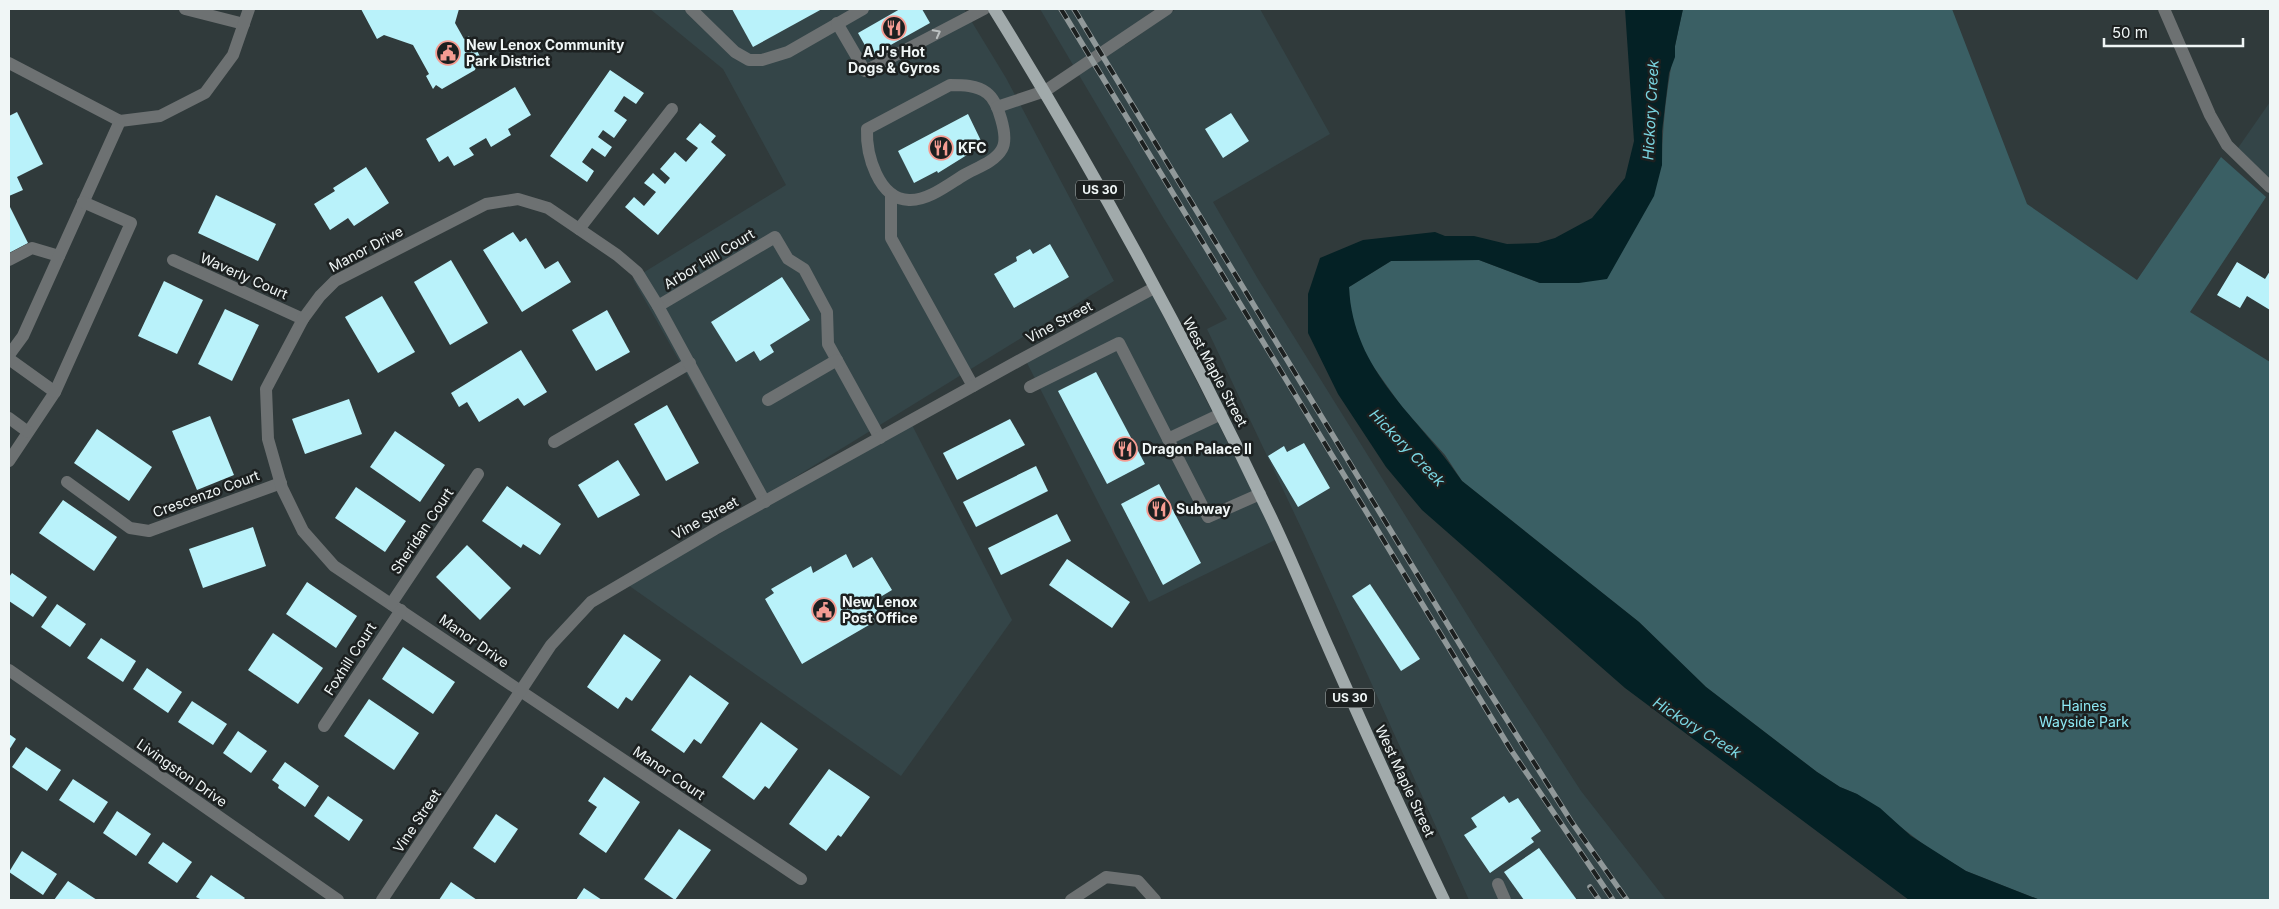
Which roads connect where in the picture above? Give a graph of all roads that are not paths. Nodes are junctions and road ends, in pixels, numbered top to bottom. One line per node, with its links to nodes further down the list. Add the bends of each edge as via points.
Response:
1 (185, 9): 10 (street)
2 (249, 9): 10 (street)
3 (691, 9): 9 (street, via 735,52 749,60 762,60 788,52)
4 (863, 9): 9 (street)
5 (984, 9): 9 (street, one-way to 5, via 865,71)
6 (994, 9): 12 (main road, West Maple Street / US 30)
7 (1167, 9): 12 (street)
8 (2164, 9): 16 (street, via 2210,115 2227,145)
9 (837, 23)
10 (244, 24): 15 (street, via 232,55 205,92 160,116)
11 (9, 64): 15 (street)
12 (1045, 91): 13 (street); 23 (main road, West Maple Street / US 30)
13 (997, 107): 17 (street, via 1004,132 1003,148 994,158 927,196 910,200); 17 (street, via 987,93 969,85 950,85 868,129 866,145 878,178)
14 (672, 109): 19 (street)
15 (120, 121): 18 (street)
16 (2270, 187)
17 (891, 194): 30 (street, via 891,238)
18 (83, 202): 20 (street); 32 (street, via 131,222)
19 (579, 229): 24 (street, Manor Drive, via 637,272); 25 (street, Manor Drive, via 548,208 518,200 486,204 335,281)
20 (59, 256): 21 (street, via 32,248); 26 (street, via 23,336)
21 (9, 260)
22 (173, 260): 25 (street, Waverly Court)
23 (1154, 288): 30 (street, Vine Street); 34 (main road, West Maple Street / US 30)
24 (658, 306): 28 (street, Arbor Hill Court, via 775,238 788,259 804,269 827,312 828,344); 29 (street, Manor Drive)
25 (303, 319): 43 (street, Manor Drive, via 266,389 268,438)
26 (9, 355)
27 (9, 359): 32 (street)
28 (837, 360): 33 (street); 37 (street)
29 (690, 363): 39 (street); 45 (street, Manor Drive)
30 (973, 386): 37 (street, Vine Street)
31 (1030, 387): 38 (street, via 1118,344)
32 (55, 392): 36 (street)
33 (768, 400)
34 (1221, 414): 38 (street); 44 (main road, West Maple Street / US 30)
35 (9, 418): 36 (street)
36 (28, 432): 40 (street)
37 (880, 438): 45 (street, Vine Street)
38 (1168, 439): 44 (street, via 1208,518)
39 (554, 442)
40 (9, 460)
41 (478, 474): 46 (street, Sheridan Court)
42 (67, 482): 43 (street, Crescenzo Court, via 130,528 149,531)
43 (281, 483): 46 (street, Manor Drive, via 303,531 334,566)
44 (1260, 494): 56 (main road, West Maple Street / US 30, via 1393,794)
45 (765, 502): 48 (street, Vine Street, via 591,602 551,645)
46 (396, 607): 48 (street, Manor Drive); 49 (street, Foxhill Court)
47 (9, 670): 52 (street, Livingston Drive)
48 (521, 692): 50 (street, Manor Court); 53 (street, Vine Street)
49 (324, 726)
50 (801, 879)
51 (1498, 884): 57 (street)
52 (338, 900)
53 (382, 900)
54 (1072, 900): 55 (street, via 1106,877 1138,881)
55 (1155, 900)
56 (1444, 900)
57 (1505, 900)

